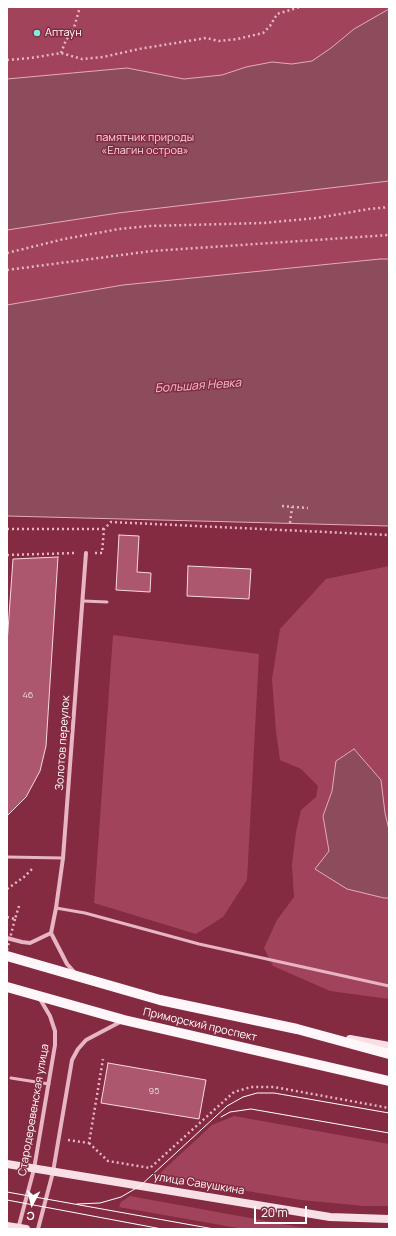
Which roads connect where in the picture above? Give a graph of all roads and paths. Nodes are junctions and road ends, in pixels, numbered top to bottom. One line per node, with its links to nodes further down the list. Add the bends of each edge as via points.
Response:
1 (80, 7): 3 (path, via 73,31)
2 (300, 7): 3 (path, via 277,14 266,31 238,39 220,41 206,38 82,59)
3 (61, 53): 4 (path)
4 (7, 60)
5 (389, 207): 7 (path, via 263,223 119,229)
6 (389, 235): 8 (path, via 152,251)
7 (7, 253)
8 (7, 270)
9 (282, 506): 10 (path)
10 (292, 507): 11 (path); 12 (path)
11 (308, 508)
12 (290, 523)
13 (7, 529): 14 (path)
14 (104, 529): 15 (path, via 111,522); 16 (path, via 102,553)
15 (389, 535)
16 (86, 553): 17 (path); 18 (street, Золотов переулок)
17 (7, 554)
18 (83, 601): 19 (lane); 22 (street, Золотов переулок)
19 (107, 602)
20 (7, 857): 21 (lane)
21 (43, 858): 22 (lane); 23 (path)
22 (62, 858): 25 (street, Золотов переулок)
23 (7, 889)
24 (19, 906): 27 (path)
25 (56, 908): 28 (street, Золотов переулок); 33 (lane, via 85,913 199,944)
26 (7, 917): 27 (path)
27 (15, 919): 30 (path, bridge)
28 (51, 933): 29 (street, via 30,943); 32 (street, via 67,964)
29 (7, 938)
30 (7, 950)
31 (7, 956): 32 (main road, Приморский проспект)
32 (79, 977): 37 (main road, Приморский проспект, via 160,1000)
33 (389, 986)
34 (7, 987): 35 (main road, Приморский проспект)
35 (39, 996): 36 (main road, Приморский проспект); 43 (street, Стародеревенская улица, via 55,1031)
36 (124, 1020): 42 (main road, Приморский проспект); 49 (street, via 86,1040 72,1060)
37 (297, 1030): 38 (main road, Приморский проспект); 39 (main road, Приморский проспект)
38 (389, 1046)
39 (389, 1054)
40 (103, 1059): 46 (path)
41 (11, 1078): 43 (lane)
42 (389, 1081)
43 (49, 1084): 48 (street, Стародеревенская улица)
44 (389, 1108): 46 (path, via 274,1087 251,1087 234,1092 150,1168 108,1161)
45 (66, 1140): 46 (path)
46 (89, 1143)
47 (7, 1164): 48 (main road, улица Савушкина)
48 (34, 1169): 49 (main road, улица Савушкина); 52 (street, Стародеревенская улица)
49 (53, 1172): 50 (main road, улица Савушкина, via 330,1217); 53 (street)
50 (389, 1219)
51 (7, 1226): 52 (main road)
52 (21, 1229)
53 (38, 1229)

